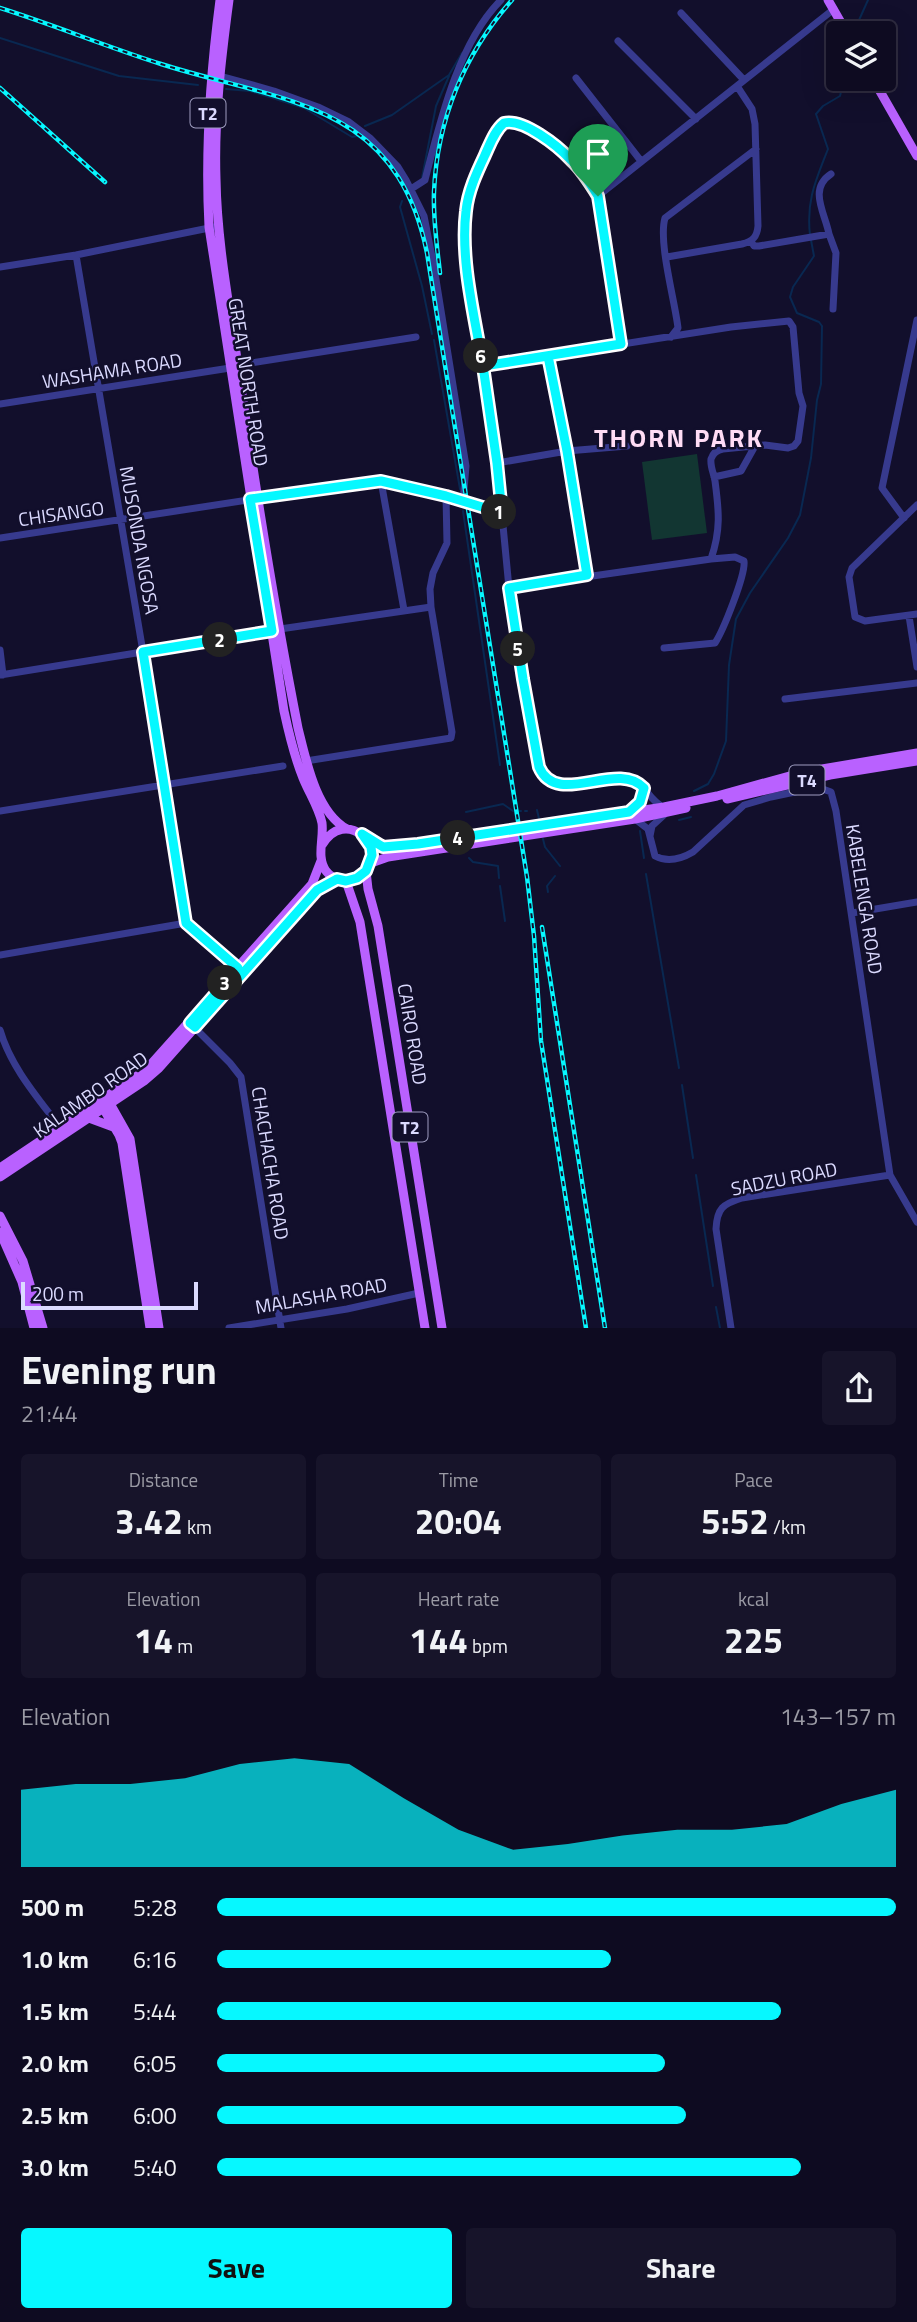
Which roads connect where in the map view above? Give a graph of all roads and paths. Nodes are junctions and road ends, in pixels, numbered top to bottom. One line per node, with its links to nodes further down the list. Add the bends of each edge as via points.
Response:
1 (220, 0): 20 (main road, GREAT NORTH ROAD / T2, via 209,90 207,157)
2 (229, 0): 8 (main road, GREAT NORTH ROAD / T2)
3 (501, 0): 18 (street, via 467,51 444,106 425,180)
4 (831, 4): 6 (main road); 10 (street)
5 (681, 13): 10 (street)
6 (840, 21)
7 (618, 41): 13 (street)
8 (220, 76): 18 (street, via 274,91 349,122 398,167); 20 (main road, GREAT NORTH ROAD / T2)
9 (576, 78): 16 (street)
10 (744, 80): 11 (street)
11 (737, 86): 13 (street); 14 (street, via 752,109)
12 (880, 91): 15 (main road)
13 (696, 119): 16 (street)
14 (757, 149): 22 (street, via 758,226); 24 (street, via 667,215 663,225)
15 (917, 156)
16 (641, 161): 19 (street)
17 (831, 174): 21 (street, via 821,184 818,196)
18 (411, 189): 44 (street, via 424,216 434,267 466,466)
19 (598, 196): 30 (street); 33 (street, via 563,152 520,123 508,121 499,127 466,210 467,258)
20 (214, 227): 23 (street); 32 (main road, GREAT NORTH ROAD / T2)
21 (829, 234): 22 (street, via 760,246); 26 (street, via 836,253)
22 (751, 241): 24 (street)
23 (76, 255): 25 (street); 34 (street, MUSONDA NGOSA)
24 (667, 257): 29 (street, via 678,328)
25 (0, 267)
26 (833, 309)
27 (917, 320): 47 (street, via 882,488)
28 (416, 337): 32 (street, WASHAMA ROAD)
29 (670, 337): 30 (street); 37 (street, via 789,321 803,406 798,441 788,448)
30 (621, 344): 31 (street)
31 (548, 356): 33 (street); 38 (street)
32 (234, 366): 34 (street, WASHAMA ROAD); 43 (main road, GREAT NORTH ROAD / T2); 43 (main road, GREAT NORTH ROAD / T2, via 235,403)
33 (483, 366): 39 (street)
34 (100, 388): 35 (street, WASHAMA ROAD); 48 (street, MUSONDA NGOSA)
35 (0, 404)
36 (627, 446): 38 (street)
37 (755, 446): 40 (street, via 741,471); 40 (street, via 716,451 711,462)
38 (567, 451): 39 (street); 51 (street)
39 (497, 463): 46 (street)
40 (714, 477): 50 (street, via 719,529)
41 (381, 481): 42 (street); 43 (street, CHISANGO); 54 (street)
42 (446, 496): 44 (street); 53 (street, via 447,543 433,573)
43 (255, 499): 48 (street, CHISANGO); 56 (main road, GREAT NORTH ROAD / T2)
44 (463, 502): 46 (street)
45 (917, 505): 47 (street)
46 (502, 513): 52 (street)
47 (904, 518): 55 (street, via 849,577 855,617 865,621)
48 (120, 520): 49 (street, CHISANGO); 59 (street, MUSONDA NGOSA)
49 (0, 538)
50 (711, 559): 51 (street); 57 (street, via 736,557 744,561 745,570 715,643)
51 (587, 575): 52 (street)
52 (509, 588): 69 (street, via 542,774 560,785 623,778)
53 (430, 607): 54 (street); 65 (street, via 451,738)
54 (404, 610): 56 (street)
55 (913, 615): 60 (street)
56 (276, 630): 59 (street); 65 (main road, GREAT NORTH ROAD / T2); 76 (main road, GREAT NORTH ROAD / T2, via 289,733 321,822)
57 (664, 648)
58 (0, 650): 61 (street)
59 (143, 652): 61 (street); 68 (street, MUSONDA NGOSA)
60 (917, 667)
61 (2, 675)
62 (917, 683): 63 (street)
63 (785, 699)
64 (917, 753): 70 (main road, T4, via 804,772)
65 (306, 761): 73 (main road, GREAT NORTH ROAD / T2, via 324,807)
66 (917, 761): 70 (main road, T4)
67 (283, 766): 68 (street)
68 (163, 785): 71 (street); 83 (street, MUSONDA NGOSA)
69 (644, 788): 70 (street); 72 (street)
70 (666, 810): 72 (main road, T4); 75 (street, via 652,826)
71 (0, 811)
72 (632, 815): 75 (street, KABELENGA ROAD); 77 (main road, T4)
73 (347, 829): 74 (main road); 76 (main road, via 332,833)
74 (362, 834): 77 (main road, T4, via 380,846); 79 (main road, via 371,847)
75 (650, 836): 82 (street, KABELENGA ROAD, via 655,856 683,858 744,805 825,789 834,798)
76 (322, 845): 78 (main road)
77 (419, 848): 79 (main road, T4, via 384,857)
78 (321, 861): 80 (main road, via 324,869); 85 (main road, KALAMBO ROAD, via 312,884)
79 (368, 867): 80 (main road, via 357,878); 86 (main road, CAIRO ROAD / T2, via 368,889)
80 (342, 880): 85 (main road, KALAMBO ROAD, via 317,890); 87 (main road, CAIRO ROAD / T2, via 360,922)
81 (917, 902): 82 (street)
82 (852, 913): 97 (street, KABELENGA ROAD)
83 (186, 923): 84 (street); 85 (street)
84 (0, 955)
85 (240, 970): 88 (main road, KALAMBO ROAD)
86 (393, 1017): 87 (main road, via 386,1023); 90 (main road, CAIRO ROAD / T2)
87 (376, 1020): 91 (main road, CAIRO ROAD / T2)
88 (193, 1025): 92 (main road, KALAMBO ROAD); 107 (street, CHACHACHA ROAD, via 241,1077)
89 (0, 1030): 95 (street, via 20,1072)
90 (395, 1033): 91 (main road, via 387,1030); 99 (main road, CAIRO ROAD / T2)
91 (378, 1036): 100 (main road, CAIRO ROAD / T2)
92 (105, 1102): 93 (main road, KALAMBO ROAD); 94 (main road); 95 (main road, KALAMBO ROAD); 111 (main road, via 130,1139)
93 (89, 1118): 94 (main road); 95 (main road, KALAMBO ROAD)
94 (116, 1128): 110 (main road)
95 (62, 1131): 96 (main road, KALAMBO ROAD); 98 (main road, KALAMBO ROAD)
96 (0, 1168)
97 (890, 1175): 104 (street, KABELENGA ROAD); 115 (street, SADZU ROAD, via 726,1203 717,1216 716,1229)
98 (0, 1177)
99 (422, 1204): 100 (main road, via 415,1210); 102 (main road, CAIRO ROAD / T2)
100 (405, 1207): 103 (main road, CAIRO ROAD / T2)
101 (0, 1216): 109 (main road, via 23,1261)
102 (425, 1219): 103 (main road, via 416,1216); 114 (main road, CAIRO ROAD / T2)
103 (408, 1222): 106 (main road, CAIRO ROAD / T2)
104 (917, 1222)
105 (0, 1232): 108 (main road, via 22,1282)
106 (419, 1293): 107 (street, MALASHA ROAD); 113 (main road, CAIRO ROAD / T2)
107 (280, 1324): 112 (street, MALASHA ROAD)
108 (34, 1328)
109 (43, 1328)
110 (150, 1328)
111 (159, 1328)
112 (229, 1328)
113 (425, 1328)
114 (442, 1328)
115 (731, 1328)

